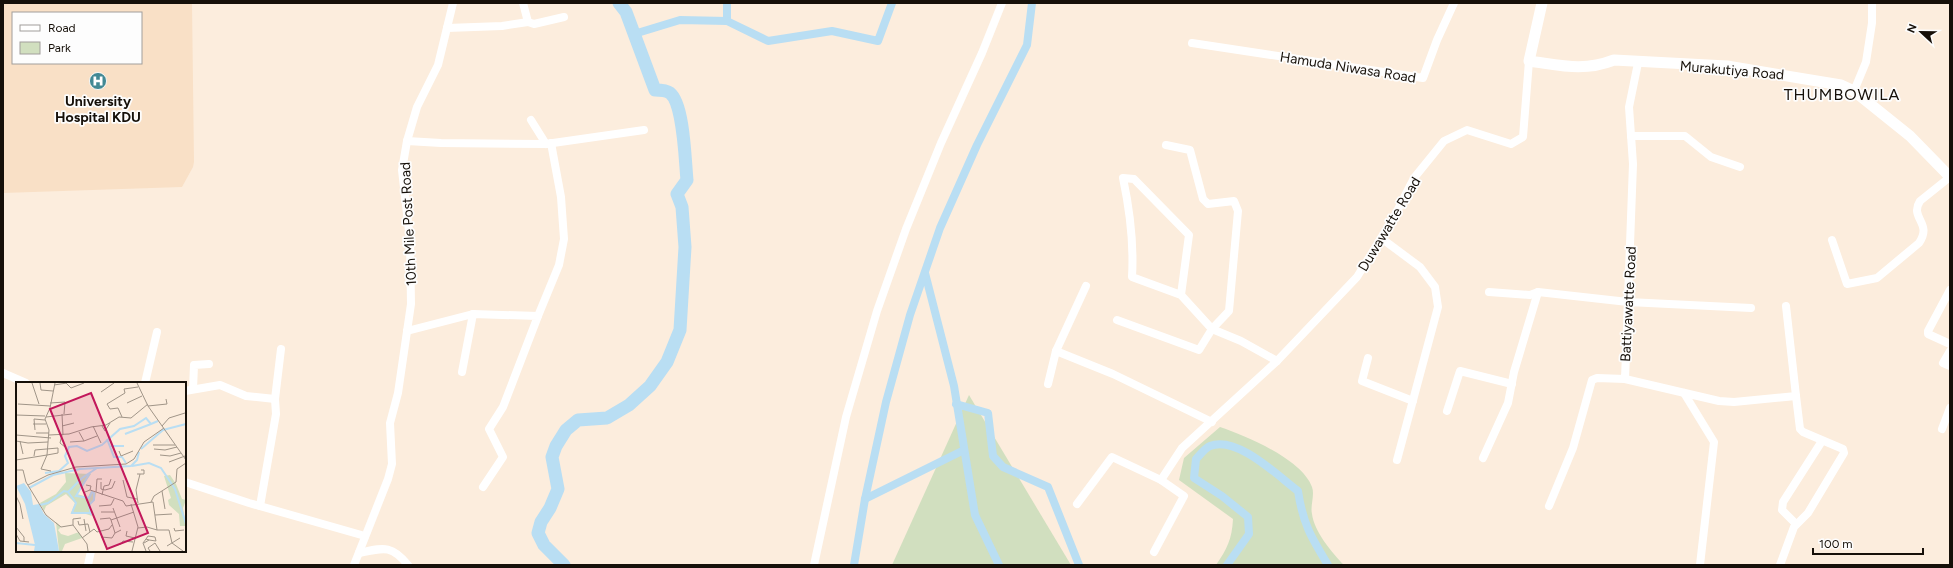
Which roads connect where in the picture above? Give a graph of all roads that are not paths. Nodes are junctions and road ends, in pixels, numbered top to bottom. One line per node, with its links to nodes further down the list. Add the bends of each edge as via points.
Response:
1 (453, 3): 9 (street, 10th Mile Post Road)
2 (523, 3): 8 (street)
3 (1002, 3): 79 (street, via 906,229 877,311 846,417)
4 (1454, 3): 10 (street, Hamuda Niwasa Road, via 1423,78)
5 (1542, 3): 11 (street, Duwawatte Road)
6 (1872, 3): 13 (street, via 1872,23 1866,62)
7 (564, 17): 8 (street, via 534,24)
8 (528, 22): 9 (street, via 502,26)
9 (447, 28): 17 (street, 10th Mile Post Road, via 438,65 417,108)
10 (1192, 43)
11 (1529, 60): 12 (street, Murakutiya Road, via 1573,67 1598,67 1614,60); 22 (street, Duwawatte Road, via 1523,137 1511,144 1467,130 1444,141 1414,178)
12 (1638, 63): 13 (street, Murakutiya Road, via 1727,66 1831,82); 16 (street, Battiyawatte Road, via 1629,107)
13 (1854, 91): 21 (street, Murakutiya Road, via 1910,136)
14 (531, 120): 18 (street)
15 (644, 130): 18 (street)
16 (1631, 136): 20 (street, via 1685,136 1711,157); 29 (street, Battiyawatte Road, via 1633,164)
17 (407, 141): 18 (street); 36 (street, 10th Mile Post Road, via 402,170 410,240 411,304)
18 (549, 144): 33 (street, via 561,197 564,239 559,265)
19 (1166, 145): 35 (street, via 1190,150 1203,200 1208,204 1234,201 1238,211 1229,311)
20 (1740, 167)
21 (1950, 177): 23 (street, via 1917,206 1917,215 1924,227 1919,243 1877,278 1847,284)
22 (1381, 238): 43 (street, Duwawatte Road, via 1357,277); 57 (street, via 1420,267 1435,287 1438,307)
23 (1832, 240)
24 (1086, 286): 40 (street)
25 (1950, 290): 38 (street, via 1928,334)
26 (1489, 292): 27 (street, via 1530,295)
27 (1538, 292): 29 (street); 52 (street)
28 (1181, 295): 28 (street, via 1189,235 1134,179 1123,178 1131,217 1132,277); 35 (street)
29 (1628, 302): 31 (street); 48 (street, Battiyawatte Road)
30 (1786, 306): 55 (street)
31 (1751, 308)
32 (473, 314): 33 (street); 36 (street); 46 (street)
33 (538, 316): 67 (street, via 503,407 489,429 503,457)
34 (1117, 320): 35 (street, via 1199,350)
35 (1212, 330): 43 (street, via 1241,341)
36 (407, 331): 72 (street, 10th Mile Post Road, via 398,393 390,422 392,464)
37 (157, 332): 50 (street)
38 (1950, 344)
39 (281, 349): 56 (street)
40 (1056, 351): 51 (street); 60 (street, via 1113,374)
41 (1950, 351): 45 (street, via 1943,363)
42 (1368, 358): 57 (street, via 1362,381)
43 (1277, 361): 60 (street, Duwawatte Road)
44 (209, 364): 53 (street, via 194,364)
45 (1950, 366)
46 (462, 372)
47 (3, 373): 49 (street)
48 (1624, 379): 54 (street); 70 (street, Battiyawatte Road, via 1592,380 1573,448)
49 (24, 382)
50 (145, 382)
51 (1048, 384)
52 (1512, 384): 59 (street, via 1460,371); 63 (street, via 1508,403)
53 (189, 390): 56 (street, via 220,385 246,396)
54 (1684, 393): 55 (street, via 1719,402); 80 (street, via 1714,442)
55 (1796, 396): 62 (street, via 1800,429)
56 (276, 399): 69 (street, via 272,447)
57 (1413, 401): 64 (street)
58 (1950, 408): 61 (street)
59 (1447, 411)
60 (1212, 422): 65 (street, Duwawatte Road, via 1182,448)
61 (1942, 429)
62 (1822, 441): 71 (street, via 1782,502 1782,510); 71 (street, via 1842,449 1844,453 1808,513)
63 (1483, 458)
64 (1397, 460)
65 (1161, 480): 68 (street, via 1112,457); 74 (street, via 1184,496)
66 (186, 482): 69 (street)
67 (483, 487)
68 (1077, 504)
69 (260, 506): 72 (street)
70 (1549, 506)
71 (1796, 524): 81 (street)
72 (365, 536): 75 (street, 10th Mile Post Road)
73 (91, 552): 76 (street)
74 (1154, 552)
75 (359, 553): 77 (street, 10th Mile Post Road); 78 (street, via 382,548 390,549 398,553)
76 (88, 565)
77 (354, 565)
78 (408, 565)
79 (814, 565)
80 (1700, 565)
81 (1780, 565)

